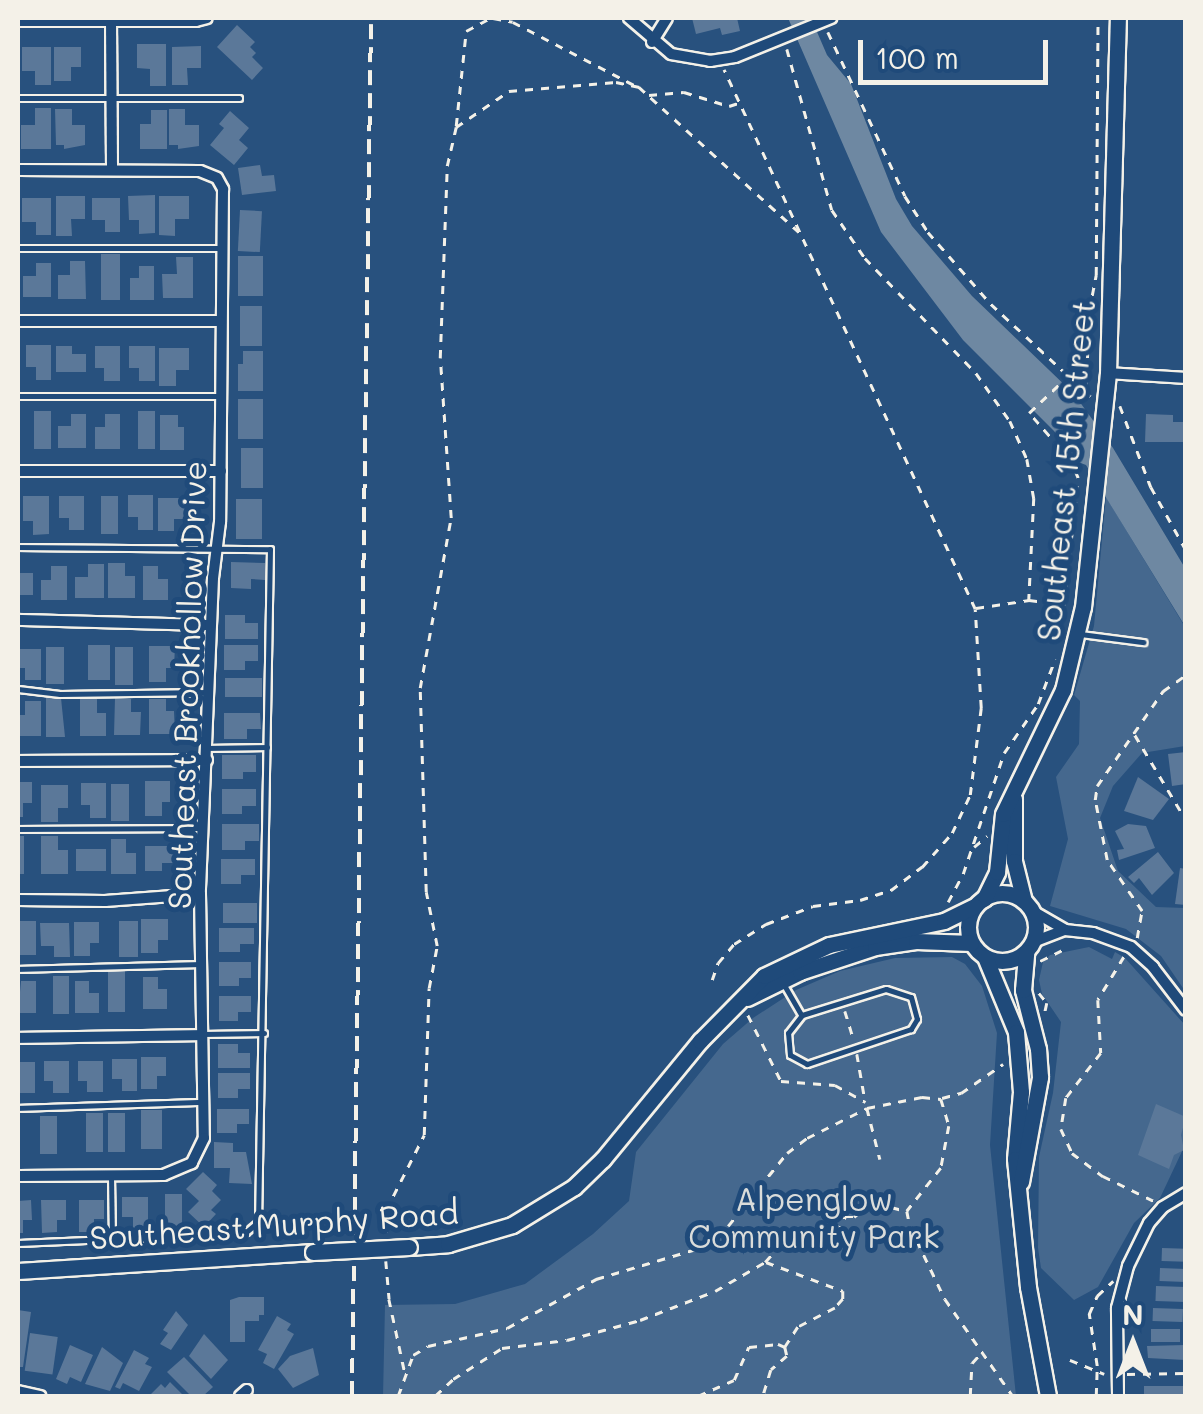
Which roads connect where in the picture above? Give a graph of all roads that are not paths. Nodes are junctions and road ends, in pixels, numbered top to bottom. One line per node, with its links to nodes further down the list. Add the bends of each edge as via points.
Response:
1 (207, 18): 7 (street)
2 (629, 18): 8 (street)
3 (667, 18): 8 (street)
4 (1118, 18): 18 (main road, Southeast 15th Street)
5 (18, 21): 7 (street)
6 (825, 21): 8 (street, via 719,60 687,59)
7 (111, 22): 10 (street)
8 (652, 42)
9 (18, 98): 10 (lane)
10 (111, 98): 11 (lane); 13 (street)
11 (239, 98)
12 (18, 170): 13 (street)
13 (112, 170): 15 (street, Southeast Brookhollow Drive, via 200,171 217,178)
14 (18, 248): 15 (lane)
15 (221, 248): 16 (street, Southeast Brookhollow Drive)
16 (220, 320): 17 (street); 21 (street, Southeast Brookhollow Drive)
17 (18, 321)
18 (1108, 374): 19 (street); 28 (main road, Southeast 15th Street)
19 (1186, 378)
20 (18, 396): 21 (lane)
21 (220, 396): 23 (street, Southeast Brookhollow Drive)
22 (18, 471): 23 (street)
23 (221, 471): 25 (street, Southeast Brookhollow Drive)
24 (18, 547): 25 (lane)
25 (217, 547): 27 (street, Southeast Brookhollow Drive); 32 (lane, via 270,549)
26 (18, 620): 27 (street)
27 (210, 625): 31 (street, Southeast Brookhollow Drive)
28 (1078, 633): 29 (lane); 35 (main road, Southeast 15th Street, via 1063,690)
29 (1144, 642)
30 (18, 690): 31 (lane)
31 (208, 692): 33 (street, Southeast Brookhollow Drive)
32 (267, 747): 33 (lane); 52 (lane)
33 (207, 754): 34 (street); 37 (street, Southeast Brookhollow Drive)
34 (18, 761)
35 (1014, 795): 40 (main road, Southeast 15th Street, via 1003,814 998,872); 41 (main road, Southeast 15th Street, via 1014,861)
36 (18, 828): 37 (lane)
37 (204, 828): 38 (street, Southeast Brookhollow Drive)
38 (200, 894): 39 (street); 46 (street, Southeast Brookhollow Drive)
39 (18, 900)
40 (979, 902): 41 (main road, via 1004,893); 43 (main road, via 968,924); 49 (main road, Southeast Murphy Road, via 944,921 829,945 764,976)
41 (1028, 905): 42 (street); 44 (main road, via 1036,920)
42 (1065, 930): 44 (street); 50 (street, via 1131,947)
43 (972, 943): 45 (main road); 48 (main road, Southeast Murphy Road, via 874,947)
44 (1030, 947): 45 (main road, via 1007,962); 59 (main road, via 1023,990 1040,1078)
45 (985, 957): 59 (main road, via 1016,1032)
46 (201, 964): 47 (lane); 53 (street, Southeast Brookhollow Drive)
47 (18, 969)
48 (783, 982): 49 (main road, Southeast Murphy Road); 51 (lane)
49 (739, 1002): 63 (main road, Southeast Murphy Road, bridge, via 574,1187 512,1225 448,1244)
50 (1186, 1010)
51 (802, 1016): 51 (lane, via 886,989 911,997 917,1008 911,1029 820,1061 798,1062 790,1055 788,1034)
52 (264, 1033): 53 (lane); 61 (lane, via 258,1222 246,1232)
53 (202, 1034): 54 (street); 55 (street, Southeast Brookhollow Drive)
54 (18, 1038)
55 (203, 1102): 56 (lane); 58 (street, Southeast Brookhollow Drive, via 204,1138 192,1163 164,1175)
56 (18, 1108)
57 (18, 1176): 58 (street)
58 (111, 1176): 61 (lane)
59 (1020, 1186): 66 (main road, via 1026,1272)
60 (1186, 1193): 67 (street, via 1150,1223 1128,1266 1116,1323)
61 (112, 1237): 62 (lane)
62 (18, 1243)
63 (18, 1271)
64 (18, 1392): 65 (street)
65 (40, 1396)
66 (1048, 1396)
67 (1118, 1396)

